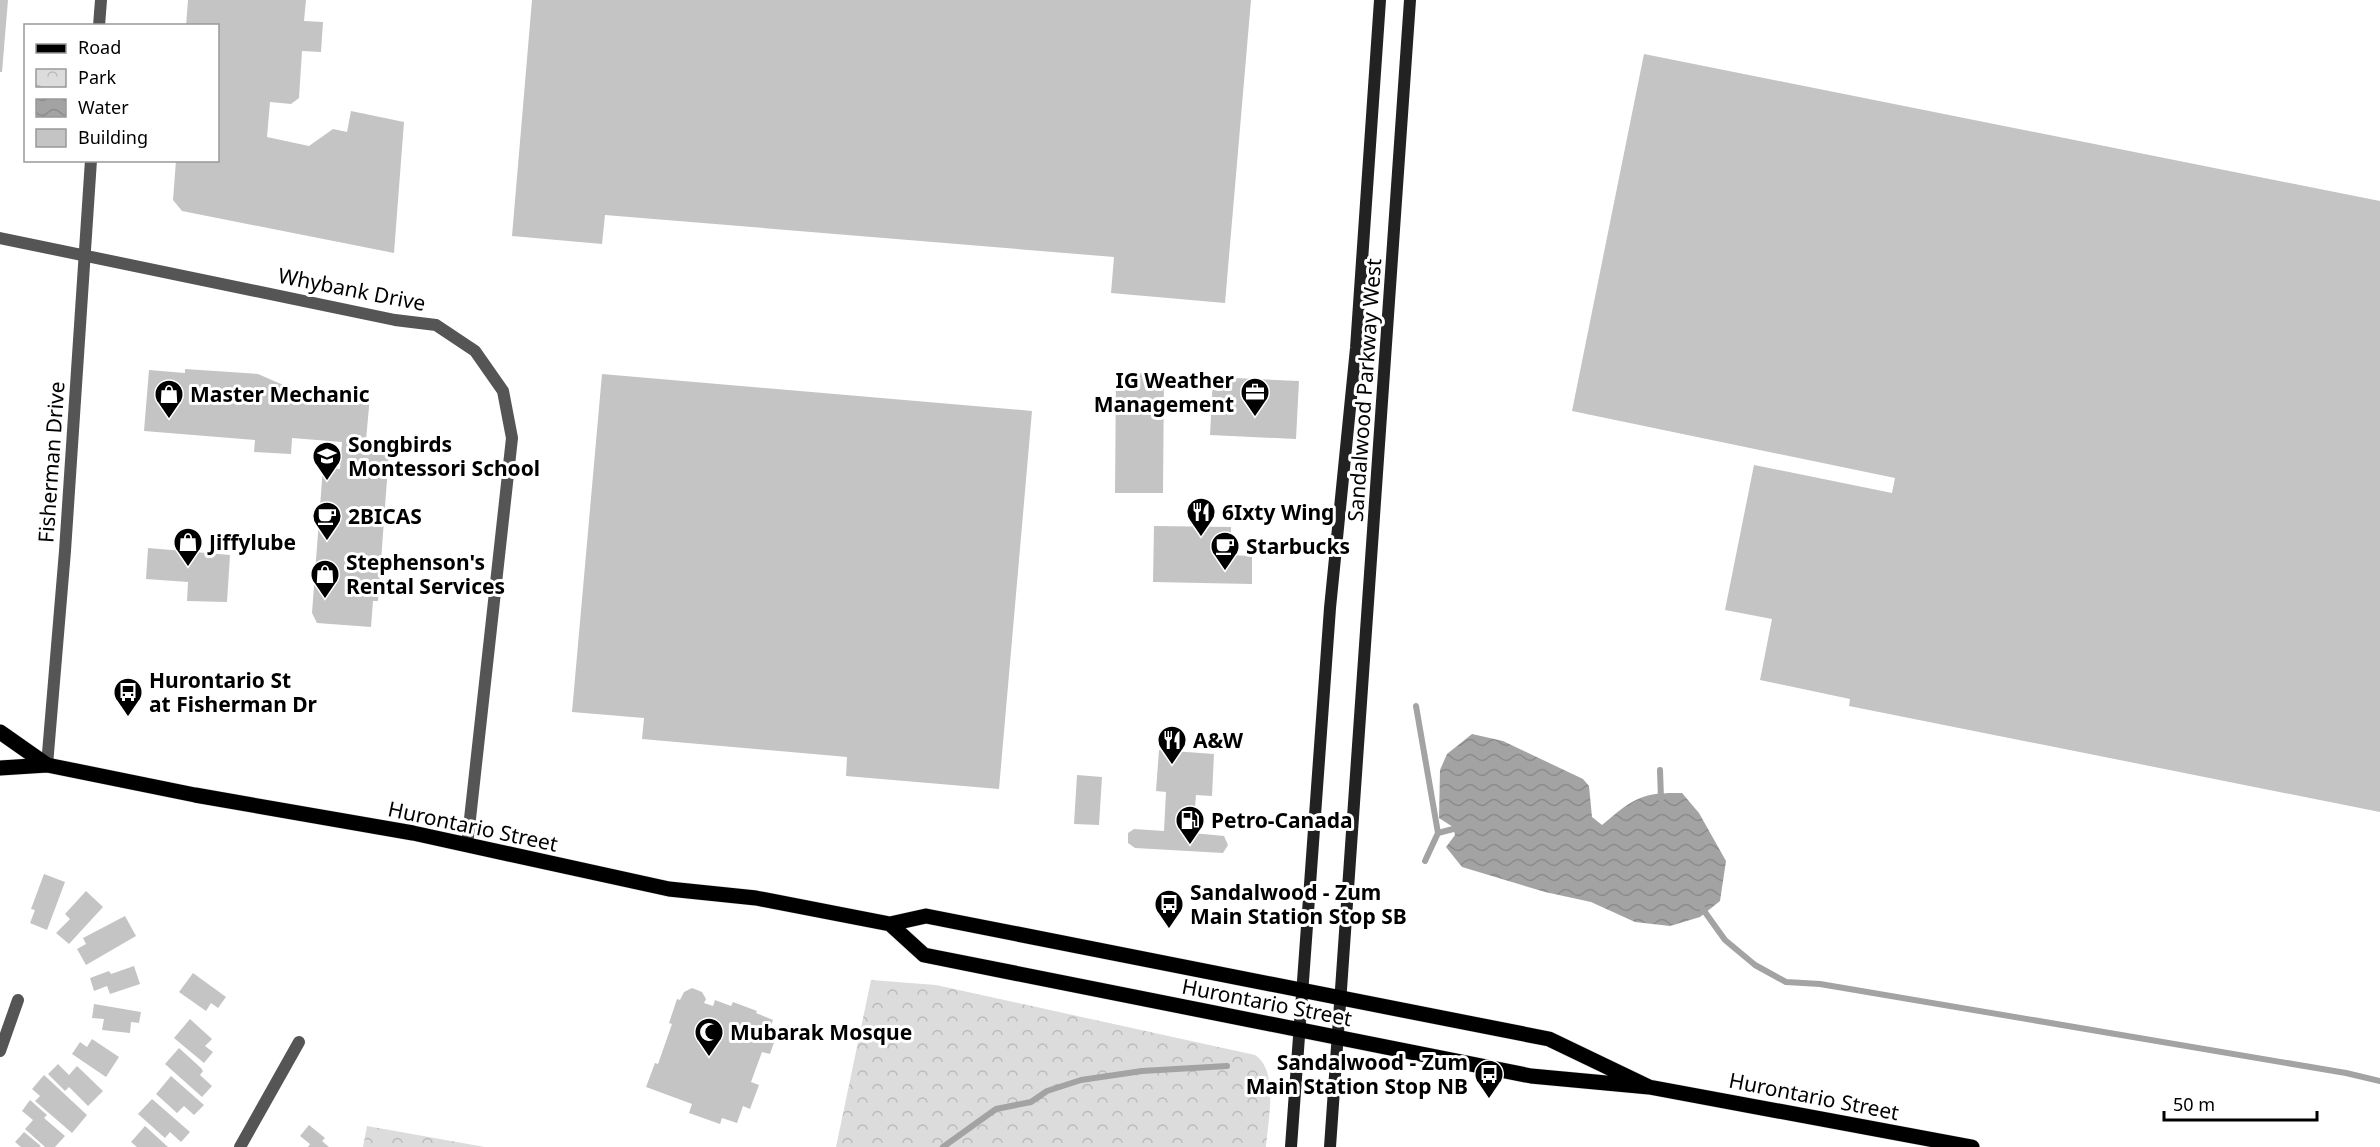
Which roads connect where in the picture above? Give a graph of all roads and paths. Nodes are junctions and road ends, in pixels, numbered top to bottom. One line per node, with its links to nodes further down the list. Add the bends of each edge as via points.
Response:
1 (101, 0): 4 (street)
2 (1380, 0): 13 (main road, Sandalwood Parkway West, via 1356,348 1330,617)
3 (1410, 0): 14 (main road, Sandalwood Parkway West)
4 (99, 24)
5 (91, 162): 7 (street, Fisherman Drive)
6 (0, 238): 7 (street, Whybank Drive)
7 (86, 255): 9 (street, Fisherman Drive); 11 (street, Whybank Drive, via 395,320 436,325 475,351 502,391 512,438)
8 (0, 732): 9 (main road, Hurontario Street)
9 (47, 765): 10 (main road, Hurontario Street); 11 (main road, Hurontario Street)
10 (0, 768)
11 (467, 846): 12 (main road, Hurontario Street, via 669,889 756,898)
12 (890, 924): 13 (main road, Hurontario Street, via 926,916); 16 (main road, Hurontario Street, via 924,955)
13 (1302, 991): 14 (main road, Hurontario Street); 16 (main road, Sandalwood Parkway West)
14 (1341, 999): 17 (main road, Sandalwood Parkway West); 20 (main road, Hurontario Street, via 1550,1039)
15 (18, 1000): 19 (street)
16 (1299, 1029): 17 (main road, Hurontario Street); 22 (main road, Sandalwood Parkway West)
17 (1338, 1037): 20 (main road, Hurontario Street, via 1531,1076); 23 (main road, Sandalwood Parkway West)
18 (299, 1042): 21 (street)
19 (0, 1051)
20 (1649, 1087): 24 (main road, Hurontario Street)
21 (240, 1147)
22 (1291, 1147)
23 (1330, 1147)
24 (1972, 1147)

